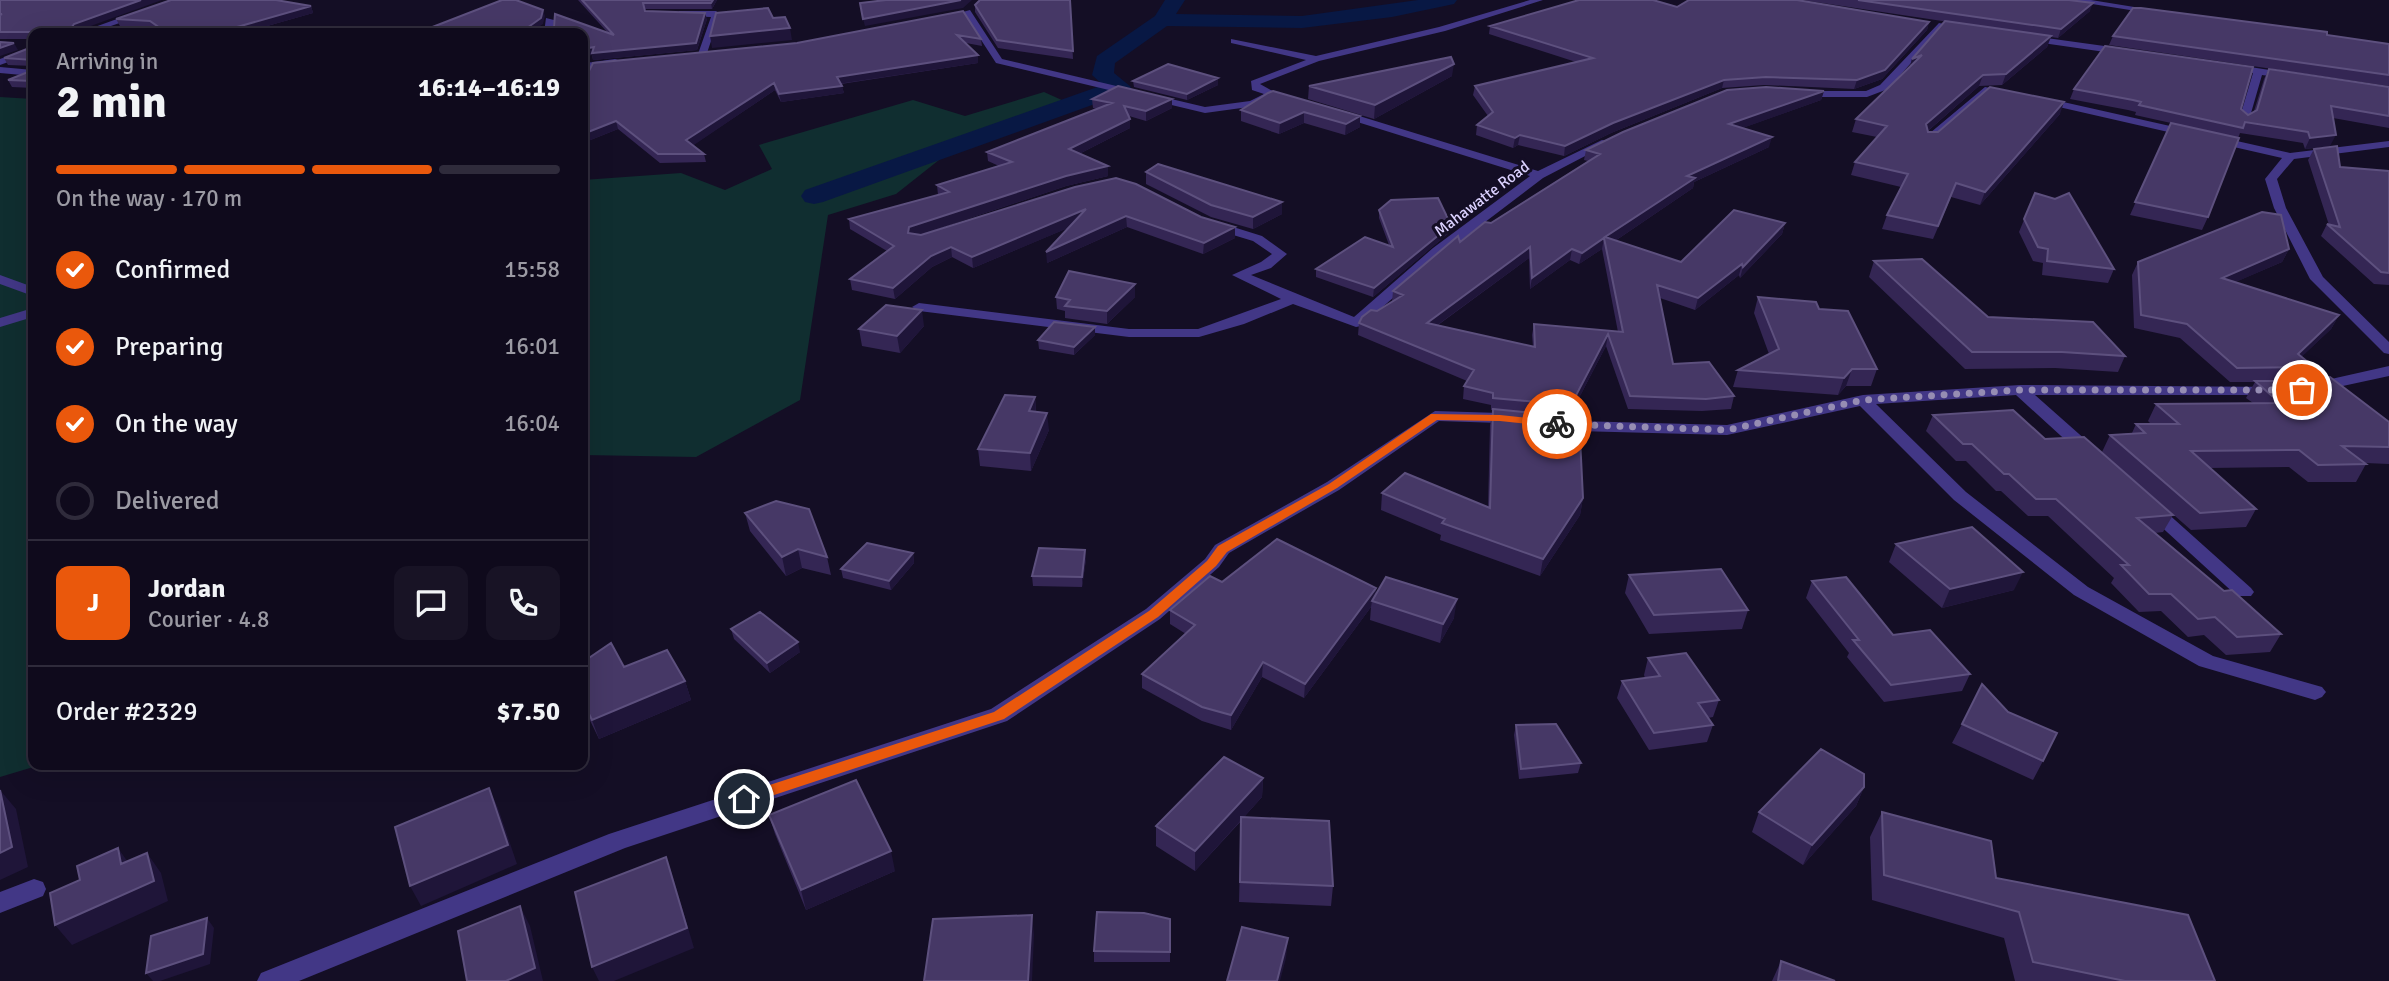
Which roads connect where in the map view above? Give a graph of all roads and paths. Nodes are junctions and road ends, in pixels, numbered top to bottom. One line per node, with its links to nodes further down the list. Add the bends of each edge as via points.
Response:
1 (181, 0): 10 (street)
2 (1539, 0): 22 (street)
3 (2071, 0): 4 (street)
4 (2166, 12)
5 (674, 13): 19 (street, via 716,14)
6 (955, 15): 22 (street, via 971,8 999,61 1205,110 1278,96 1256,88 1255,83)
7 (549, 20): 11 (street)
8 (1926, 24): 9 (street)
9 (1939, 26): 12 (street); 31 (street, via 1884,87 1867,94)
10 (98, 28)
11 (549, 28)
12 (1980, 32)
13 (2006, 36): 21 (street)
14 (1234, 41): 22 (street)
15 (14, 44): 16 (street)
16 (28, 44)
17 (28, 52): 24 (street)
18 (716, 53): 19 (street)
19 (703, 54): 20 (street)
20 (690, 55)
21 (2141, 55)
22 (1316, 59)
23 (628, 61): 25 (street)
24 (0, 62)
25 (588, 65)
26 (2221, 66): 29 (street)
27 (0, 70): 28 (street)
28 (28, 72)
29 (2258, 72): 30 (street); 35 (street)
30 (2297, 78)
31 (1788, 93)
32 (2021, 96): 37 (street, via 1985,90)
33 (2034, 99): 39 (street)
34 (1330, 110): 40 (street)
35 (2244, 120)
36 (1616, 137): 40 (street, Mahawatte Road)
37 (1927, 140)
38 (2389, 144): 39 (street)
39 (2290, 156): 48 (street, via 2271,178 2280,208 2317,279)
40 (1539, 175): 44 (street, Mahawatte Road, via 1438,251 1356,323)
41 (1206, 222): 44 (street, via 1253,236 1274,248 1280,254 1266,265 1239,275)
42 (0, 279): 43 (street)
43 (28, 290)
44 (1293, 299): 45 (street, via 1199,333 1129,333)
45 (919, 307)
46 (28, 314): 47 (street)
47 (0, 323)
48 (2389, 350)
49 (2389, 371): 50 (street, via 2295,390)
50 (2020, 390): 51 (street); 52 (street)
51 (1863, 400): 55 (street, via 1960,496 2081,591 2206,662); 58 (street, via 1727,430 1435,416 1333,486 1223,549 1153,614 999,715 617,841)
52 (2102, 464)
53 (2132, 491): 54 (street)
54 (2244, 593)
55 (2315, 692)
56 (34, 888): 57 (street)
57 (0, 904)
58 (270, 981)

